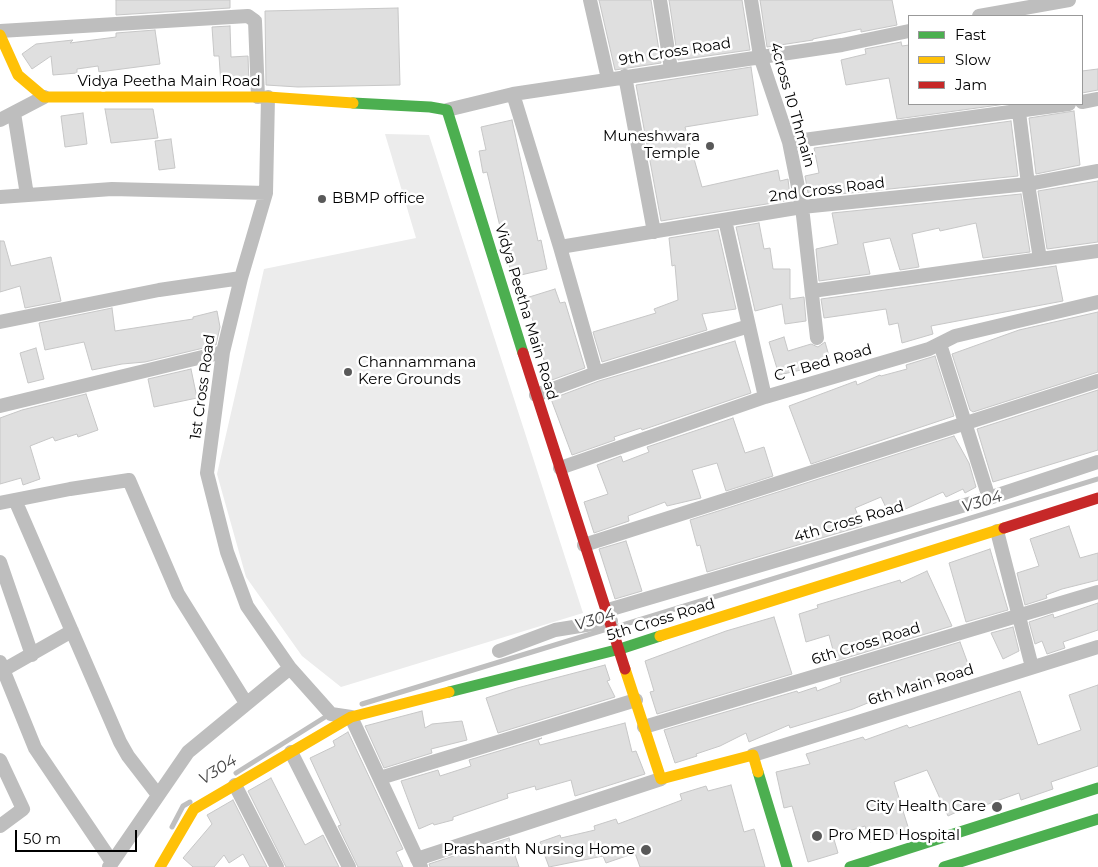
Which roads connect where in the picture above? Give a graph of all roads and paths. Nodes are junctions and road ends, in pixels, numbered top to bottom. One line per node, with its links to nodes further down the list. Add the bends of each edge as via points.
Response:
1 (590, 0): 13 (street)
2 (660, 0): 11 (street)
3 (750, 0): 10 (street, 4cross 10 Thmain)
4 (1069, 0): 5 (street)
5 (1000, 9): 6 (street)
6 (982, 15)
7 (0, 31): 16 (street, 1st Cross Road, via 248,16 255,21)
8 (908, 31): 10 (street, 9th Cross Road, via 842,45)
9 (0, 35): 15 (street, via 18,75)
10 (760, 56): 11 (street, 9th Cross Road); 24 (street, 4cross 10 Thmain)
11 (671, 70): 12 (street, 9th Cross Road)
12 (625, 76): 13 (street, 9th Cross Road); 32 (street)
13 (608, 79): 14 (street, 9th Cross Road)
14 (513, 94): 21 (street, 9th Cross Road); 33 (street)
15 (44, 97): 16 (street, Vidya Peetha Main Road); 22 (street)
16 (263, 97): 21 (street, Vidya Peetha Main Road); 27 (street, 1st Cross Road)
17 (1098, 99): 18 (street)
18 (1083, 102)
19 (1056, 105): 20 (street)
20 (1018, 108): 24 (street); 26 (street)
21 (447, 110): 46 (street, Vidya Peetha Main Road)
22 (14, 113): 23 (street); 28 (street)
23 (0, 120)
24 (789, 142): 30 (street, 4cross 10 Thmain)
25 (1098, 171): 26 (street, 2nd Cross Road)
26 (1028, 184): 30 (street, 2nd Cross Road); 35 (street)
27 (266, 192): 28 (street, via 112,189); 36 (street, 1st Cross Road)
28 (27, 195): 29 (street)
29 (0, 197)
30 (802, 208): 31 (street, 2nd Cross Road); 37 (street, 4cross 10 Thmain)
31 (724, 220): 32 (street, 2nd Cross Road); 40 (street)
32 (654, 232): 33 (street, 2nd Cross Road)
33 (560, 247): 44 (street)
34 (1098, 251): 35 (street)
35 (1040, 259): 37 (street)
36 (241, 278): 39 (street, via 159,290); 43 (street, 1st Cross Road)
37 (812, 291): 41 (street, 4cross 10 Thmain)
38 (1098, 302): 42 (street, C T Bed Road, via 955,336)
39 (0, 322)
40 (749, 326): 44 (street); 47 (street)
41 (817, 338)
42 (940, 344): 47 (street, C T Bed Road); 49 (street)
43 (223, 352): 48 (street); 69 (street, 1st Cross Road, via 208,473 227,552 247,606)
44 (596, 373): 46 (street)
45 (1098, 381): 49 (street)
46 (536, 395): 51 (street, Vidya Peetha Main Road)
47 (765, 397): 51 (street, C T Bed Road)
48 (0, 406)
49 (966, 422): 52 (street); 57 (street)
50 (1098, 462): 52 (street, 4th Cross Road)
51 (560, 468): 57 (street, Vidya Peetha Main Road)
52 (989, 498): 61 (street, 4th Cross Road)
53 (1098, 498): 56 (street, 5th Cross Road)
54 (15, 500): 55 (street); 62 (street); 71 (street, via 129,480 178,594)
55 (0, 503)
56 (997, 530): 60 (street); 64 (street, 5th Cross Road)
57 (584, 545): 61 (street, Vidya Peetha Main Road)
58 (0, 562): 66 (street)
59 (1098, 592): 60 (street, 6th Cross Road)
60 (1019, 615): 67 (street); 73 (street, 6th Cross Road)
61 (610, 618): 64 (street, Vidya Peetha Main Road); 65 (street, 4th Cross Road, via 554,630)
62 (72, 631): 66 (street); 81 (street, via 120,742)
63 (1098, 647): 67 (street, 6th Main Road)
64 (620, 649): 70 (street, Vidya Peetha Main Road); 72 (street, 5th Cross Road)
65 (499, 651)
66 (32, 655): 68 (street)
67 (1032, 667): 75 (street, 6th Main Road)
68 (1, 668): 85 (street, via 35,748)
69 (290, 668): 71 (street); 72 (street, 1st Cross Road, via 331,714)
70 (636, 700): 73 (street, Vidya Peetha Main Road); 77 (street)
71 (246, 703): 81 (street, via 188,752)
72 (351, 717): 74 (street, 5th Cross Road); 77 (street)
73 (644, 727): 78 (street, Vidya Peetha Main Road)
74 (291, 752): 79 (street, 5th Cross Road); 89 (street)
75 (753, 755): 78 (street); 90 (street)
76 (0, 760): 83 (street, via 23,809)
77 (380, 778): 84 (street)
78 (661, 779): 84 (street)
79 (235, 785): 87 (street, 5th Cross Road, via 194,809); 88 (street)
80 (1098, 788): 91 (street)
81 (158, 795): 85 (street)
82 (1098, 819): 86 (street)
83 (0, 826)
84 (418, 863)
85 (111, 865)
86 (949, 866)
87 (160, 867)
88 (276, 867)
89 (349, 867)
90 (787, 867)
91 (850, 867)

